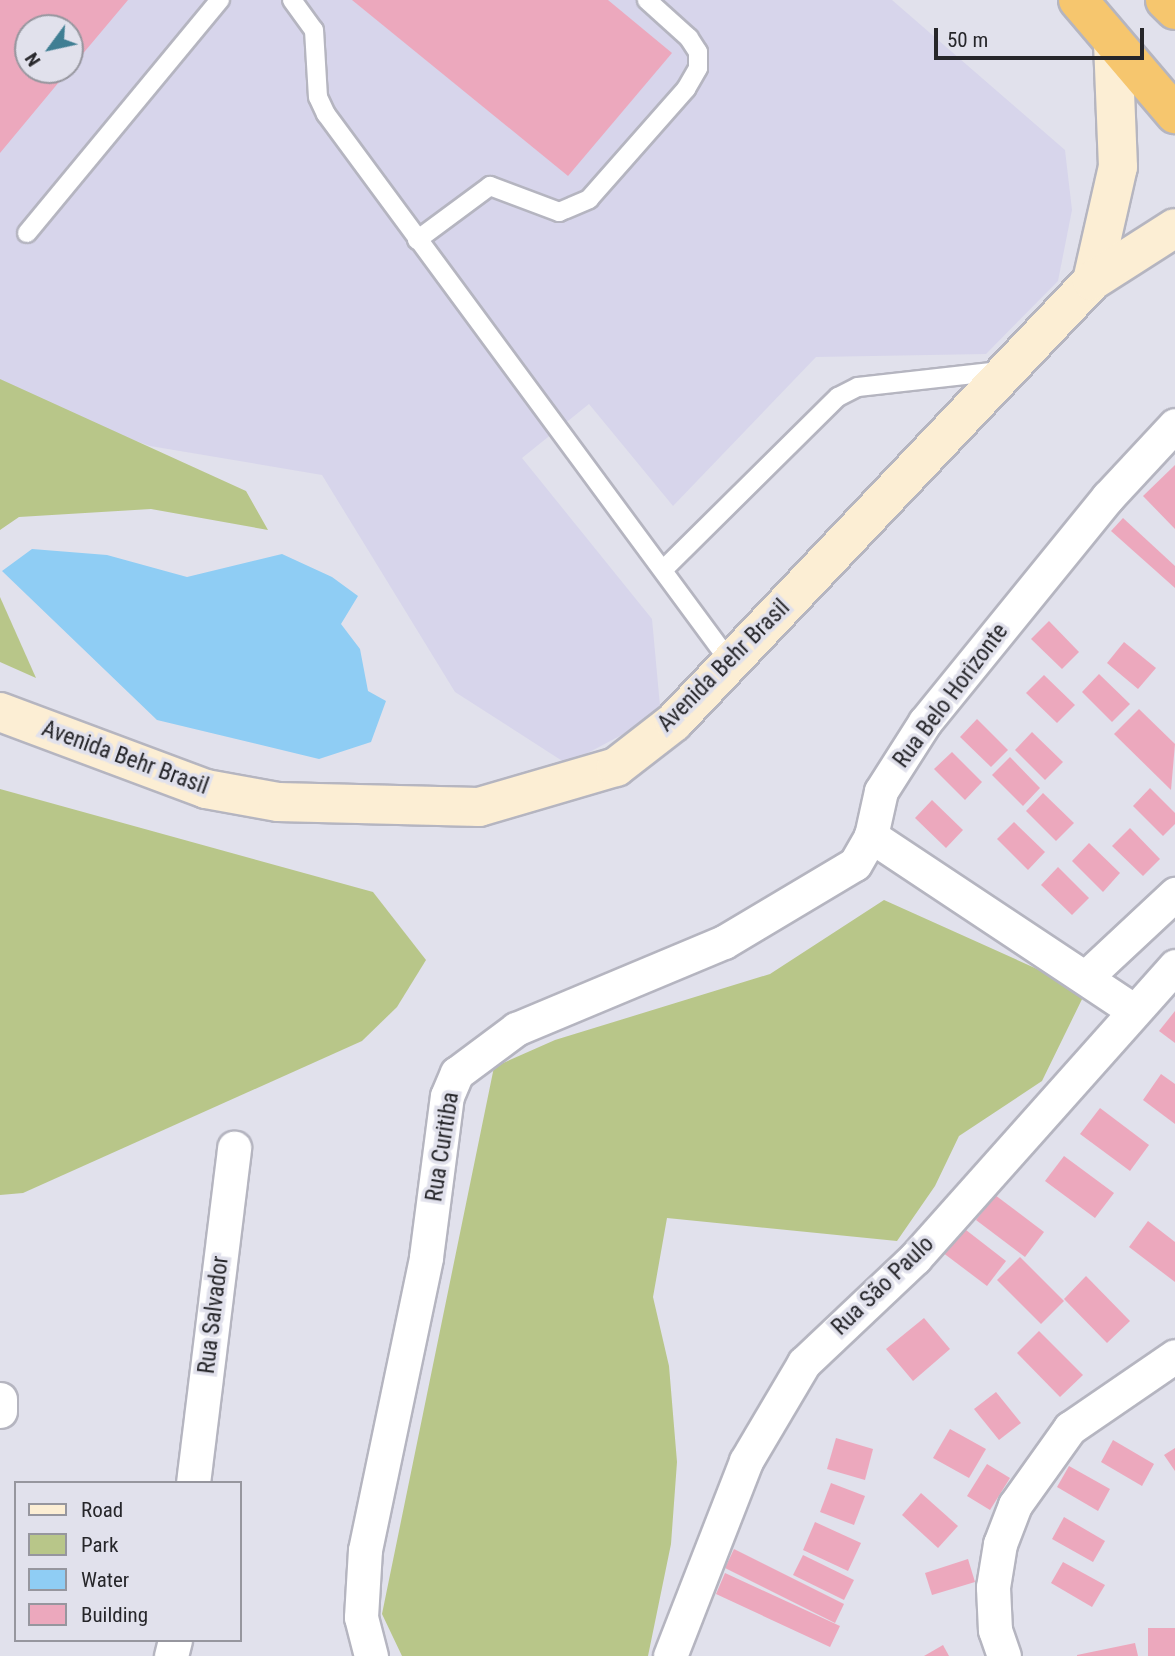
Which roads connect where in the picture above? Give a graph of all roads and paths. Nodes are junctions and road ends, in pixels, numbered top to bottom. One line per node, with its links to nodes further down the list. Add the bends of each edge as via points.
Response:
1 (220, 0): 10 (lane)
2 (292, 0): 11 (lane, via 314,30 318,97 326,114)
3 (647, 0): 11 (lane, via 689,38 698,52 698,68 686,89 589,199 559,212 490,186)
4 (1078, 0): 7 (highway)
5 (1165, 0): 6 (highway)
6 (1175, 10)
7 (1113, 44): 8 (highway); 12 (street, via 1118,167)
8 (1175, 114)
9 (1175, 228): 12 (street)
10 (27, 233)
11 (417, 240): 15 (lane)
12 (1091, 281): 13 (street, Avenida Behr Brasil)
13 (1010, 370): 15 (lane, via 858,387 838,397); 16 (street, Avenida Behr Brasil)
14 (1175, 425): 18 (street, Rua Belo Horizonte, via 1108,497 925,722 881,791)
15 (664, 569): 16 (lane)
16 (730, 662): 17 (street, Avenida Behr Brasil, via 674,722 615,767 479,807 278,802 206,789)
17 (0, 712)
18 (871, 835): 21 (street); 28 (street, Rua Curitiba, via 855,864 724,942 516,1029 457,1073 447,1096 426,1257 365,1550 361,1617)
19 (1175, 894): 21 (street)
20 (1175, 966): 22 (street, Rua São Paulo)
21 (1086, 977): 22 (street)
22 (1132, 1010): 29 (street, Rua São Paulo, via 915,1258 804,1363 746,1461)
23 (234, 1147): 27 (street, Rua Salvador)
24 (1175, 1356): 30 (street, via 1070,1428 1015,1505 1000,1544 993,1587 995,1630)
25 (0, 1399): 26 (street)
26 (0, 1411)
27 (193, 1481)
28 (371, 1656)
29 (670, 1656)
30 (1004, 1656)

